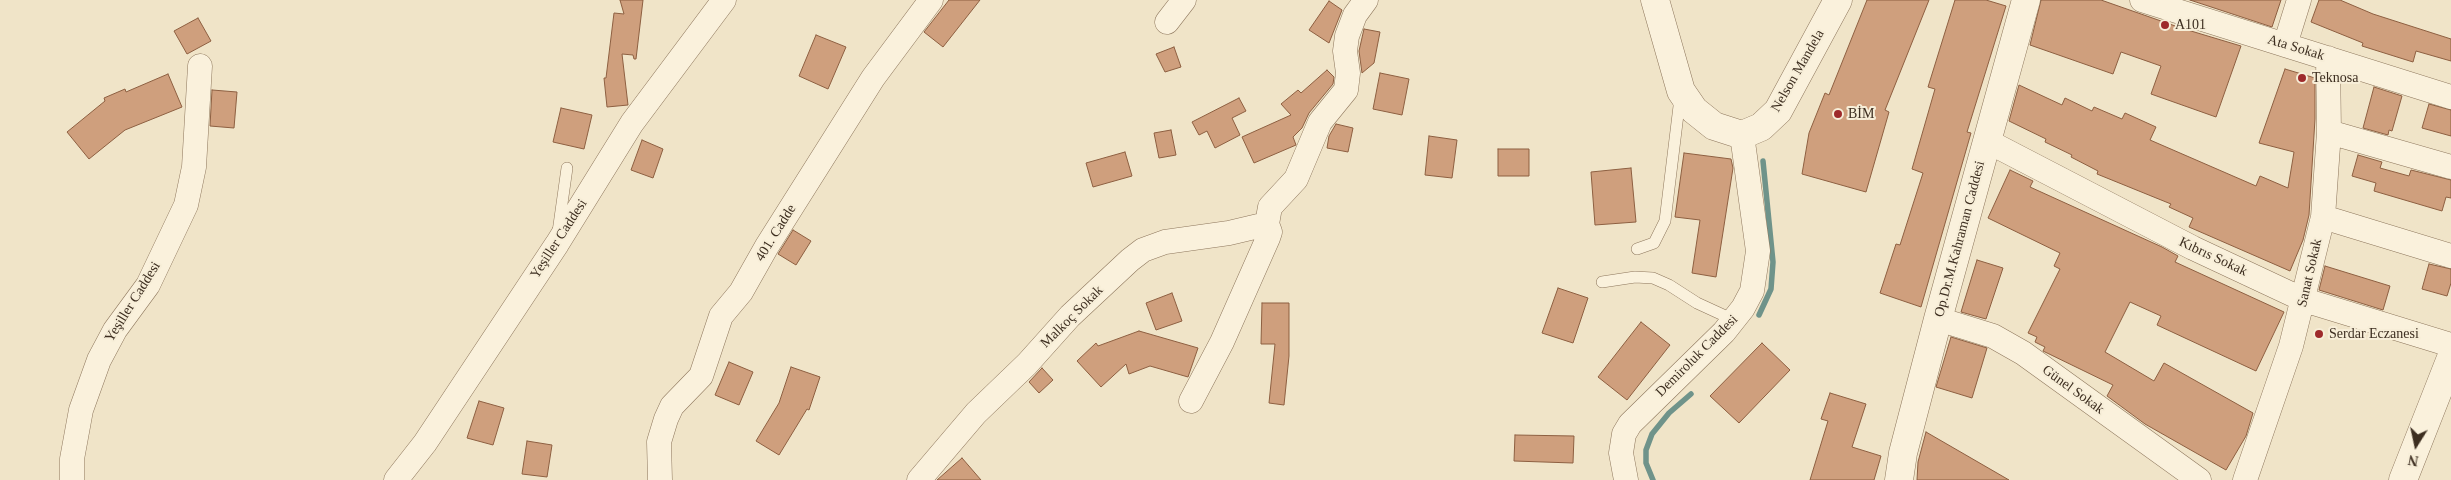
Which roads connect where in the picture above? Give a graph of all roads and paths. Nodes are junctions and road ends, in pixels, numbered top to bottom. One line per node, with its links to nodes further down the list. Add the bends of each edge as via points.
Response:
1 (724, 0): 23 (street, Yeşiller Caddesi, via 632,123)
2 (931, 0): 33 (street, 401. Cadde, via 873,78 741,292 721,316 701,376 672,406 666,419 660,442)
3 (1184, 0): 10 (street)
4 (1366, 0): 22 (street, via 1355,15 1347,36 1346,90 1320,122 1299,174 1270,207)
5 (1655, 0): 14 (street)
6 (1838, 0): 17 (street, Nelson Mandela, via 1778,111 1761,127)
7 (2026, 0): 18 (street, Op.Dr.M.Kahraman Caddesi)
8 (2299, 0): 11 (street)
9 (2166, 4): 11 (street, Ata Sokak)
10 (1167, 22)
11 (2286, 45): 12 (street, Ata Sokak)
12 (2328, 58): 15 (street, Ata Sokak); 16 (street, Sanat Sokak)
13 (200, 66): 34 (street, Yeşiller Caddesi, via 194,167 186,205 148,285 115,330 99,360 81,410 72,459)
14 (1681, 91): 17 (street, via 1694,110 1714,126); 24 (lane, via 1666,221 1654,243)
15 (2451, 97)
16 (2329, 132): 19 (street); 21 (street, Sanat Sokak)
17 (1742, 135): 29 (street, Demiroluk Caddesi, via 1758,252 1752,291)
18 (1986, 141): 27 (street, Kıbrıs Sokak, via 2184,244); 28 (street, Op.Dr.M.Kahraman Caddesi)
19 (2451, 167)
20 (567, 168): 23 (lane)
21 (2323, 217): 25 (street); 27 (street, Sanat Sokak)
22 (1267, 224): 32 (street, via 1268,238 1222,342); 36 (street, Malkoç Sokak, via 1165,242 1143,250 1076,309 976,413)
23 (557, 244): 35 (street, Yeşiller Caddesi, via 425,443)
24 (1637, 249)
25 (2451, 256)
26 (1602, 282): 29 (lane, via 1653,278)
27 (2304, 300): 30 (street, Kıbrıs Sokak); 40 (street, Sanat Sokak)
28 (1938, 319): 38 (street, Op.Dr.M.Kahraman Caddesi); 39 (street, Günel Sokak, via 1993,336 2023,353)
29 (1734, 320): 37 (street, Demiroluk Caddesi, via 1630,424 1624,434 1621,453)
30 (2451, 345)
31 (2451, 358): 41 (street)
32 (1191, 401)
33 (664, 475)
34 (72, 480)
35 (396, 480)
36 (919, 480)
37 (1626, 480)
38 (1899, 480)
39 (2199, 480)
40 (2245, 480)
41 (2403, 480)

